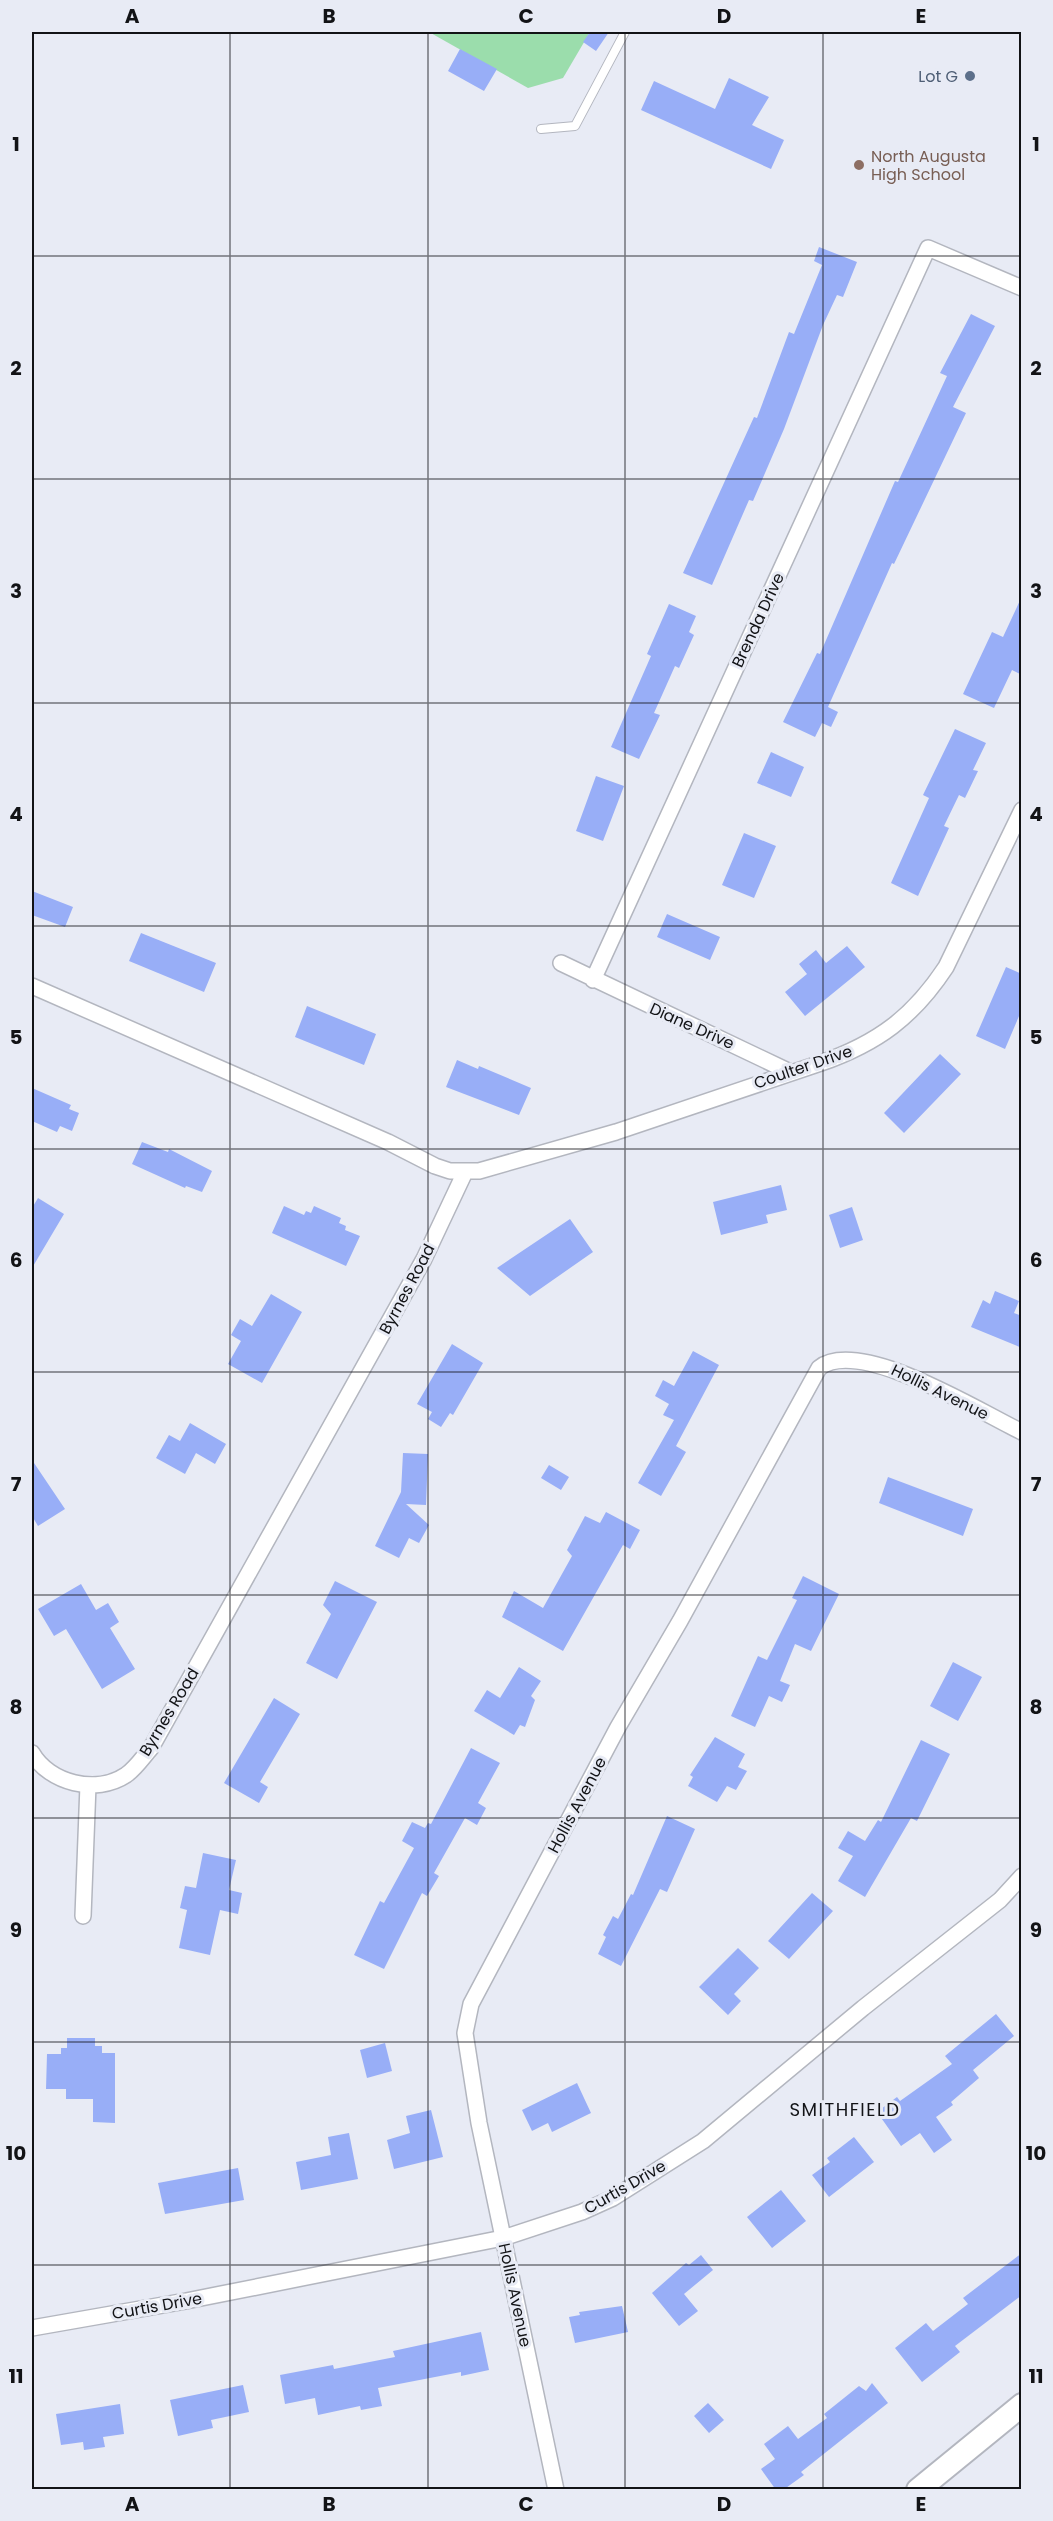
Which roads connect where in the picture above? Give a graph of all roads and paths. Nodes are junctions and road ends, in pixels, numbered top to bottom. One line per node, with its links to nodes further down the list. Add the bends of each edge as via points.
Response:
1 (625, 32): 2 (lane, via 575,126)
2 (541, 129)
3 (1022, 288): 6 (street, Brenda Drive, via 928,248)
4 (1022, 810): 8 (street, Coulter Drive, via 946,967 915,1008 897,1025 856,1049)
5 (561, 963): 6 (street)
6 (593, 980): 8 (street, Diane Drive)
7 (32, 986): 9 (street, via 435,1166)
8 (790, 1072): 9 (street, Coulter Drive, via 616,1132)
9 (465, 1172): 12 (street, Byrnes Road, via 424,1259 151,1748 125,1775)
10 (1022, 1432): 15 (street, Hollis Avenue, via 879,1364 840,1359 819,1368 618,1727 471,2004 467,2048)
11 (32, 1753): 12 (street, Byrnes Road, via 58,1777)
12 (88, 1785): 14 (street)
13 (1022, 1876): 15 (street, Curtis Drive, via 1000,1900 703,2141 613,2198 548,2225)
14 (83, 1916)
15 (503, 2238): 16 (street, Curtis Drive); 18 (street, Hollis Avenue)
16 (32, 2328)
17 (1022, 2405): 19 (street)
18 (556, 2490)
19 (918, 2490)

